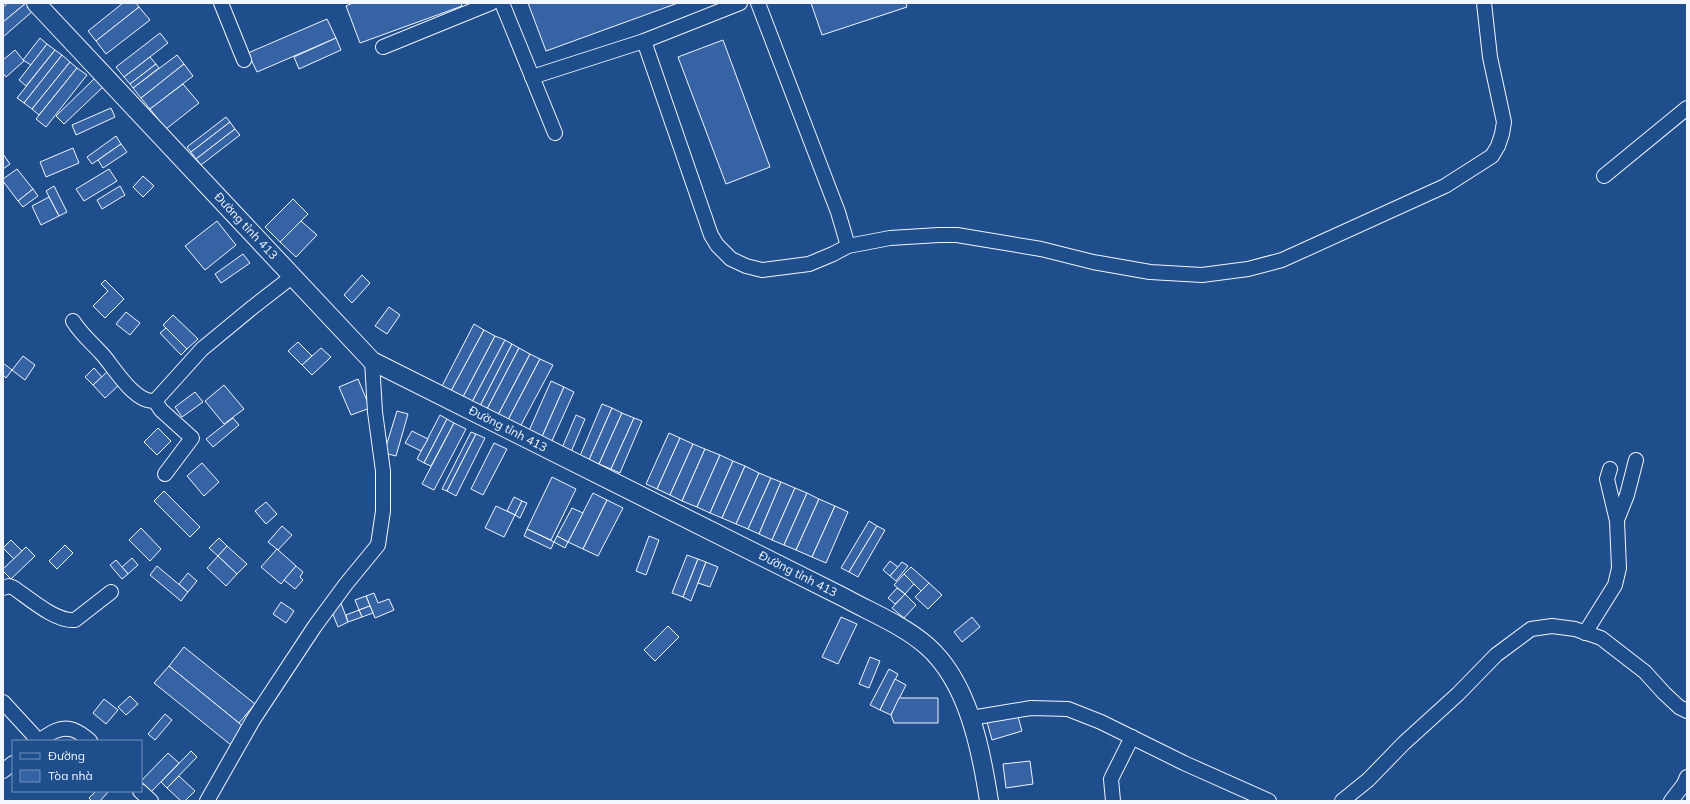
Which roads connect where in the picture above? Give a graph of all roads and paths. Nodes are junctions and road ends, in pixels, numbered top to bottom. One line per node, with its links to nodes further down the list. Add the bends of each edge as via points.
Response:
1 (36, 3): 16 (main road, Đường tỉnh 413)
2 (221, 3): 10 (street)
3 (491, 3): 9 (street)
4 (502, 3): 11 (street)
5 (740, 3): 8 (street)
6 (758, 3): 15 (street, via 838,212)
7 (1484, 3): 15 (street, via 1490,57 1504,122 1498,146 1492,156 1445,186 1282,260 1248,269 1202,275 1150,272 1041,249 957,235 890,238)
8 (644, 41): 11 (street); 15 (street, via 711,235 717,245 731,259 762,270 809,264)
9 (383, 47)
10 (244, 60)
11 (532, 77): 13 (street)
12 (1687, 108): 14 (street)
13 (555, 133)
14 (1604, 176)
15 (848, 246)
16 (293, 276): 18 (main road, Đường tỉnh 413); 19 (street, via 202,349)
17 (72, 322): 19 (street, via 129,388 147,400)
18 (372, 361): 29 (main road, Đường tỉnh 413, via 764,556 902,628 926,646 947,668); 38 (street, via 375,412 383,471 383,511 378,545 315,626 253,720)
19 (154, 401): 22 (street, via 192,438)
20 (1636, 460): 23 (street)
21 (1610, 469): 23 (street, via 1607,479)
22 (165, 474)
23 (1617, 521): 26 (street, via 1619,568 1615,586)
24 (3, 588): 25 (street, via 14,588 61,619 70,621 75,620)
25 (111, 592)
26 (1585, 633): 28 (street, via 1601,638 1645,672 1679,707); 42 (street, via 1552,626 1531,629 1496,656 1368,780)
27 (3, 702): 31 (street)
28 (1687, 711)
29 (971, 718): 30 (street, via 1031,708 1068,710); 39 (main road, Đường tỉnh 413)
30 (1132, 737): 40 (street, via 1112,779); 41 (street)
31 (36, 739): 32 (street, via 45,738 54,731 65,728 74,729)
32 (89, 740)
33 (12, 763): 34 (street)
34 (3, 772)
35 (1687, 777): 43 (street)
36 (141, 792): 37 (street)
37 (151, 801)
38 (207, 801)
39 (989, 801)
40 (1113, 801)
41 (1269, 801)
42 (1342, 801)
43 (1671, 801)

